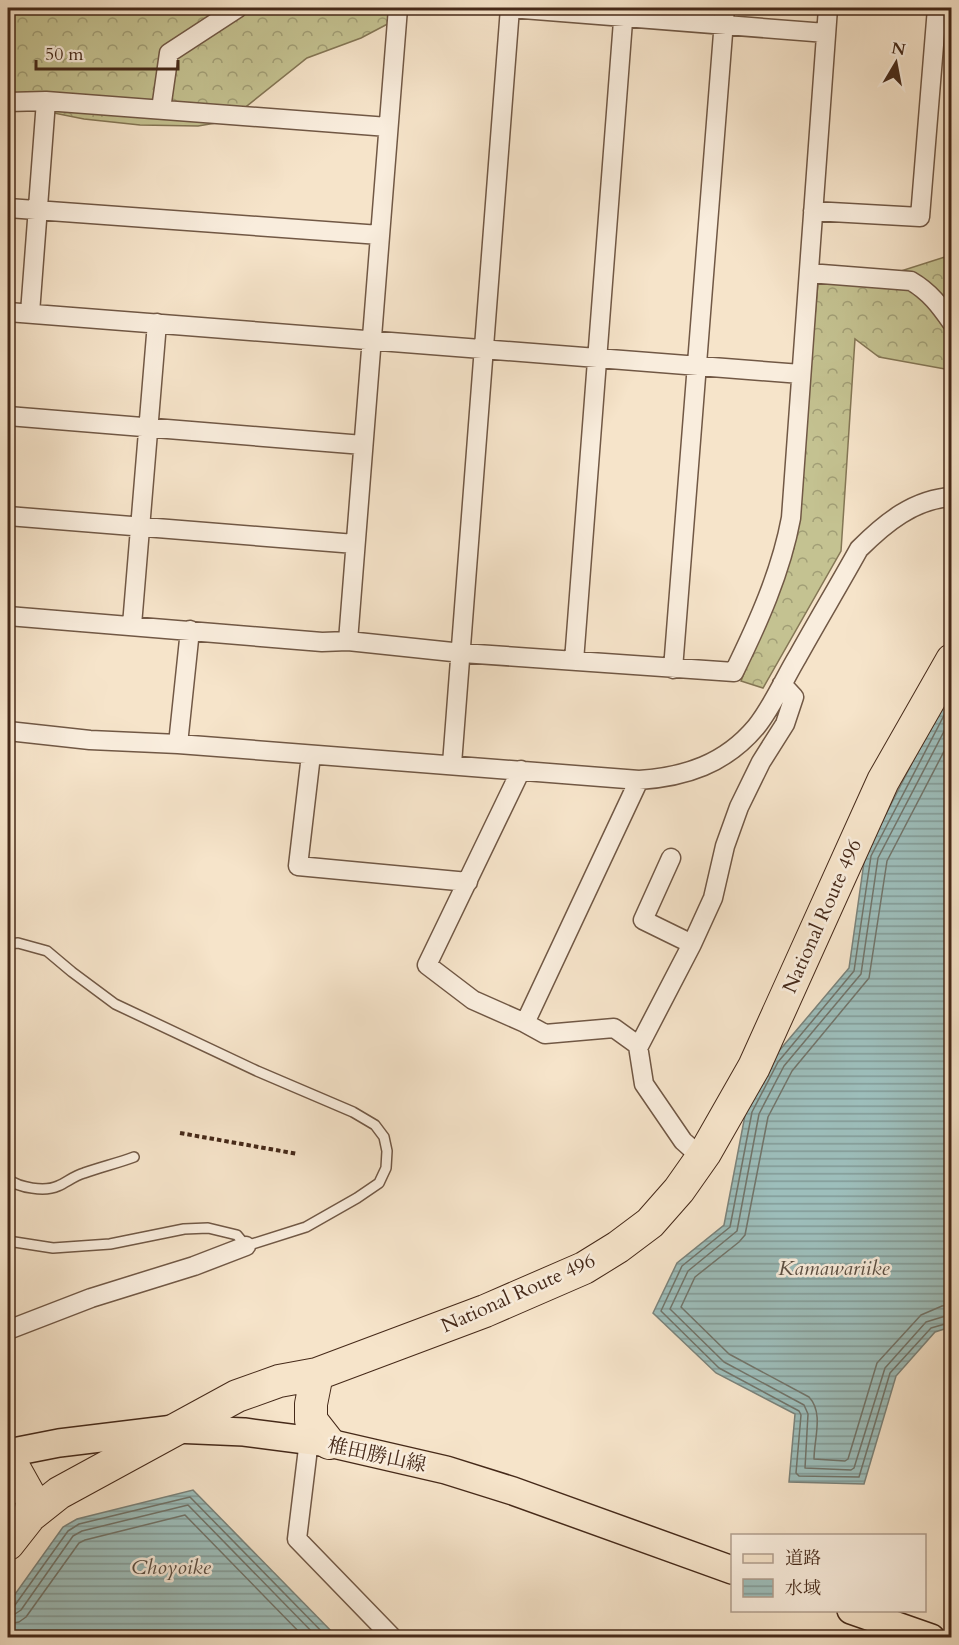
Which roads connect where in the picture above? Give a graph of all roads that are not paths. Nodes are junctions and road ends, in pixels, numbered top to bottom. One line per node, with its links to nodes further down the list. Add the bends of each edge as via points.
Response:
1 (238, 8): 11 (street, via 169,53)
2 (398, 8): 12 (street)
3 (510, 8): 6 (street); 23 (street)
4 (828, 8): 8 (street)
5 (937, 8): 15 (street, via 920,217)
6 (624, 12): 7 (street); 24 (street)
7 (724, 16): 8 (street); 25 (street)
8 (826, 33): 15 (street)
9 (46, 101): 10 (street); 11 (street); 14 (street)
10 (8, 102)
11 (162, 109): 12 (street)
12 (388, 127): 16 (street)
13 (8, 208): 14 (street)
14 (38, 209): 16 (street); 19 (street)
15 (813, 211): 17 (street)
16 (380, 235): 22 (street)
17 (809, 273): 21 (street, via 911,281 936,300); 26 (street)
18 (8, 312): 19 (street)
19 (30, 313): 20 (street)
20 (157, 323): 22 (street); 28 (street)
21 (951, 323)
22 (372, 340): 23 (street); 29 (street)
23 (484, 349): 24 (street); 38 (street)
24 (597, 358): 25 (street); 40 (street)
25 (697, 366): 26 (street); 41 (street)
26 (801, 374): 41 (street, via 792,518 758,623 734,672)
27 (8, 416): 28 (street)
28 (149, 428): 29 (street); 32 (street)
29 (363, 445): 33 (street)
30 (951, 497): 42 (street, via 908,509 882,526 860,549)
31 (8, 516): 32 (street)
32 (140, 527): 33 (street); 35 (street)
33 (355, 544): 37 (street)
34 (8, 616): 35 (street)
35 (132, 626): 36 (street)
36 (190, 630): 37 (street); 44 (street)
37 (348, 641): 38 (street)
38 (462, 653): 40 (street); 46 (street)
39 (951, 660): 56 (highway, National Route 496, via 883,781 754,1067)
40 (574, 661): 41 (street)
41 (673, 669)
42 (782, 684): 48 (street, via 756,727 727,753 688,773); 52 (street, via 794,697 785,724 739,807 713,898)
43 (8, 731): 44 (street)
44 (178, 744): 45 (street)
45 (311, 755): 46 (street); 50 (street, via 298,866)
46 (452, 764): 47 (street)
47 (521, 771): 48 (street); 50 (street)
48 (639, 780): 53 (street)
49 (671, 858): 52 (street, via 643,920)
50 (468, 882): 53 (street, via 428,965 474,1000)
51 (8, 944): 59 (lane, via 47,951 115,1004 375,1125 384,1137 387,1151 386,1168 379,1183 306,1227)
52 (692, 944): 54 (street)
53 (525, 1023): 54 (street, via 545,1034 614,1028)
54 (638, 1046): 56 (street, via 644,1084 684,1141)
55 (134, 1157): 57 (lane, via 57,1186 20,1186)
56 (702, 1158): 61 (highway, National Route 496, via 650,1222 584,1268 485,1311)
57 (8, 1179)
58 (8, 1241): 59 (lane, via 53,1248 110,1244 208,1228 237,1235)
59 (246, 1246): 60 (street)
60 (8, 1330)
61 (317, 1374): 62 (highway, National Route 496, via 279,1381 237,1396); 63 (highway, via 311,1420)
62 (174, 1429): 63 (main road, 椎田勝山線, via 244,1432); 64 (main road, 椎田勝山線, via 59,1443); 65 (highway, National Route 496, via 58,1493)
63 (319, 1442): 67 (main road, 椎田勝山線, via 446,1470); 69 (street, via 297,1539)
64 (8, 1455): 65 (highway, via 32,1500)
65 (30, 1516): 66 (highway, National Route 496)
66 (8, 1544)
67 (731, 1570)
68 (854, 1612): 70 (main road)
69 (393, 1638)
70 (931, 1638)

